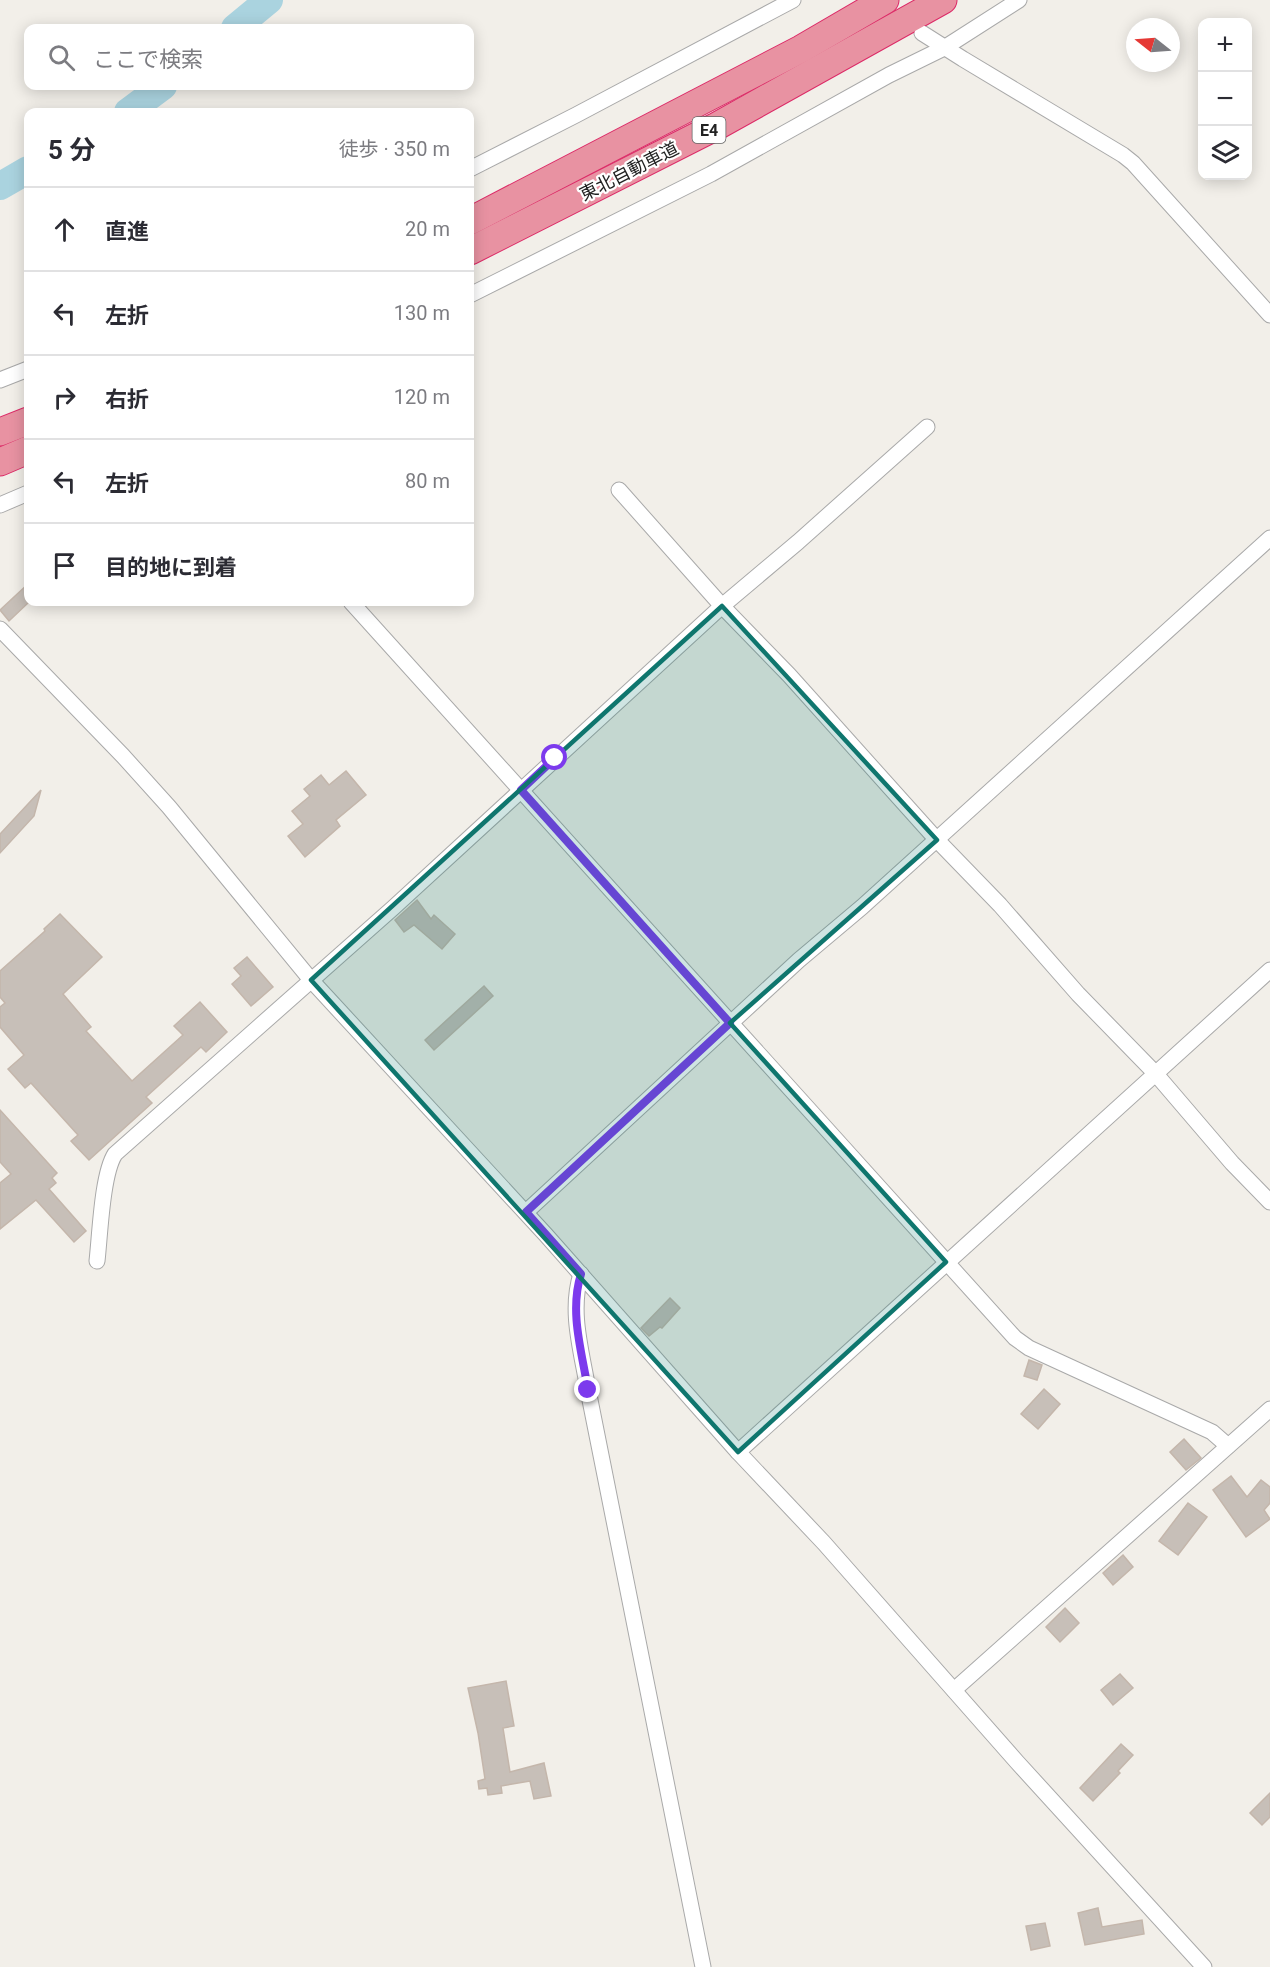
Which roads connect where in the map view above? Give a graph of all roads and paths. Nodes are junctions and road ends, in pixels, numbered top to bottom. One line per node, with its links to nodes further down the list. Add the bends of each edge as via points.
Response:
1 (793, 0): 7 (street)
2 (885, 0): 8 (highway, 東北自動車道 / E4, via 801,49)
3 (944, 0): 9 (highway, 東北自動車道 / E4, via 717,126)
4 (1019, 0): 6 (street)
5 (922, 33): 6 (street)
6 (944, 48): 10 (street, via 711,174); 11 (street, via 1133,163)
7 (474, 167)
8 (474, 219)
9 (474, 249)
10 (474, 293)
11 (1270, 315)
12 (24, 371): 13 (street)
13 (0, 380)
14 (24, 423): 16 (highway)
15 (927, 427): 24 (street)
16 (0, 432)
17 (24, 452): 18 (highway)
18 (0, 462)
19 (619, 490): 24 (street)
20 (24, 495): 21 (street)
21 (0, 505)
22 (1270, 538): 27 (street)
23 (355, 606): 26 (street)
24 (722, 606): 26 (street); 27 (street)
25 (0, 630): 29 (street, via 162,798)
26 (521, 790): 29 (street); 30 (street)
27 (937, 840): 30 (street); 31 (street)
28 (1270, 970): 31 (street)
29 (311, 980): 33 (street); 34 (street, via 115,1154 106,1175)
30 (730, 1023): 33 (street); 35 (street)
31 (1155, 1072): 32 (street); 35 (street)
32 (1270, 1202)
33 (526, 1212): 36 (street)
34 (96, 1261)
35 (946, 1262): 38 (street, via 1021,1344 1205,1428); 39 (street)
36 (581, 1274): 39 (street); 41 (street, via 576,1292 576,1320 588,1390)
37 (1270, 1409): 38 (street)
38 (1228, 1446): 40 (street)
39 (738, 1452): 40 (street)
40 (954, 1690): 42 (street)
41 (702, 1967)
42 (1204, 1967)

